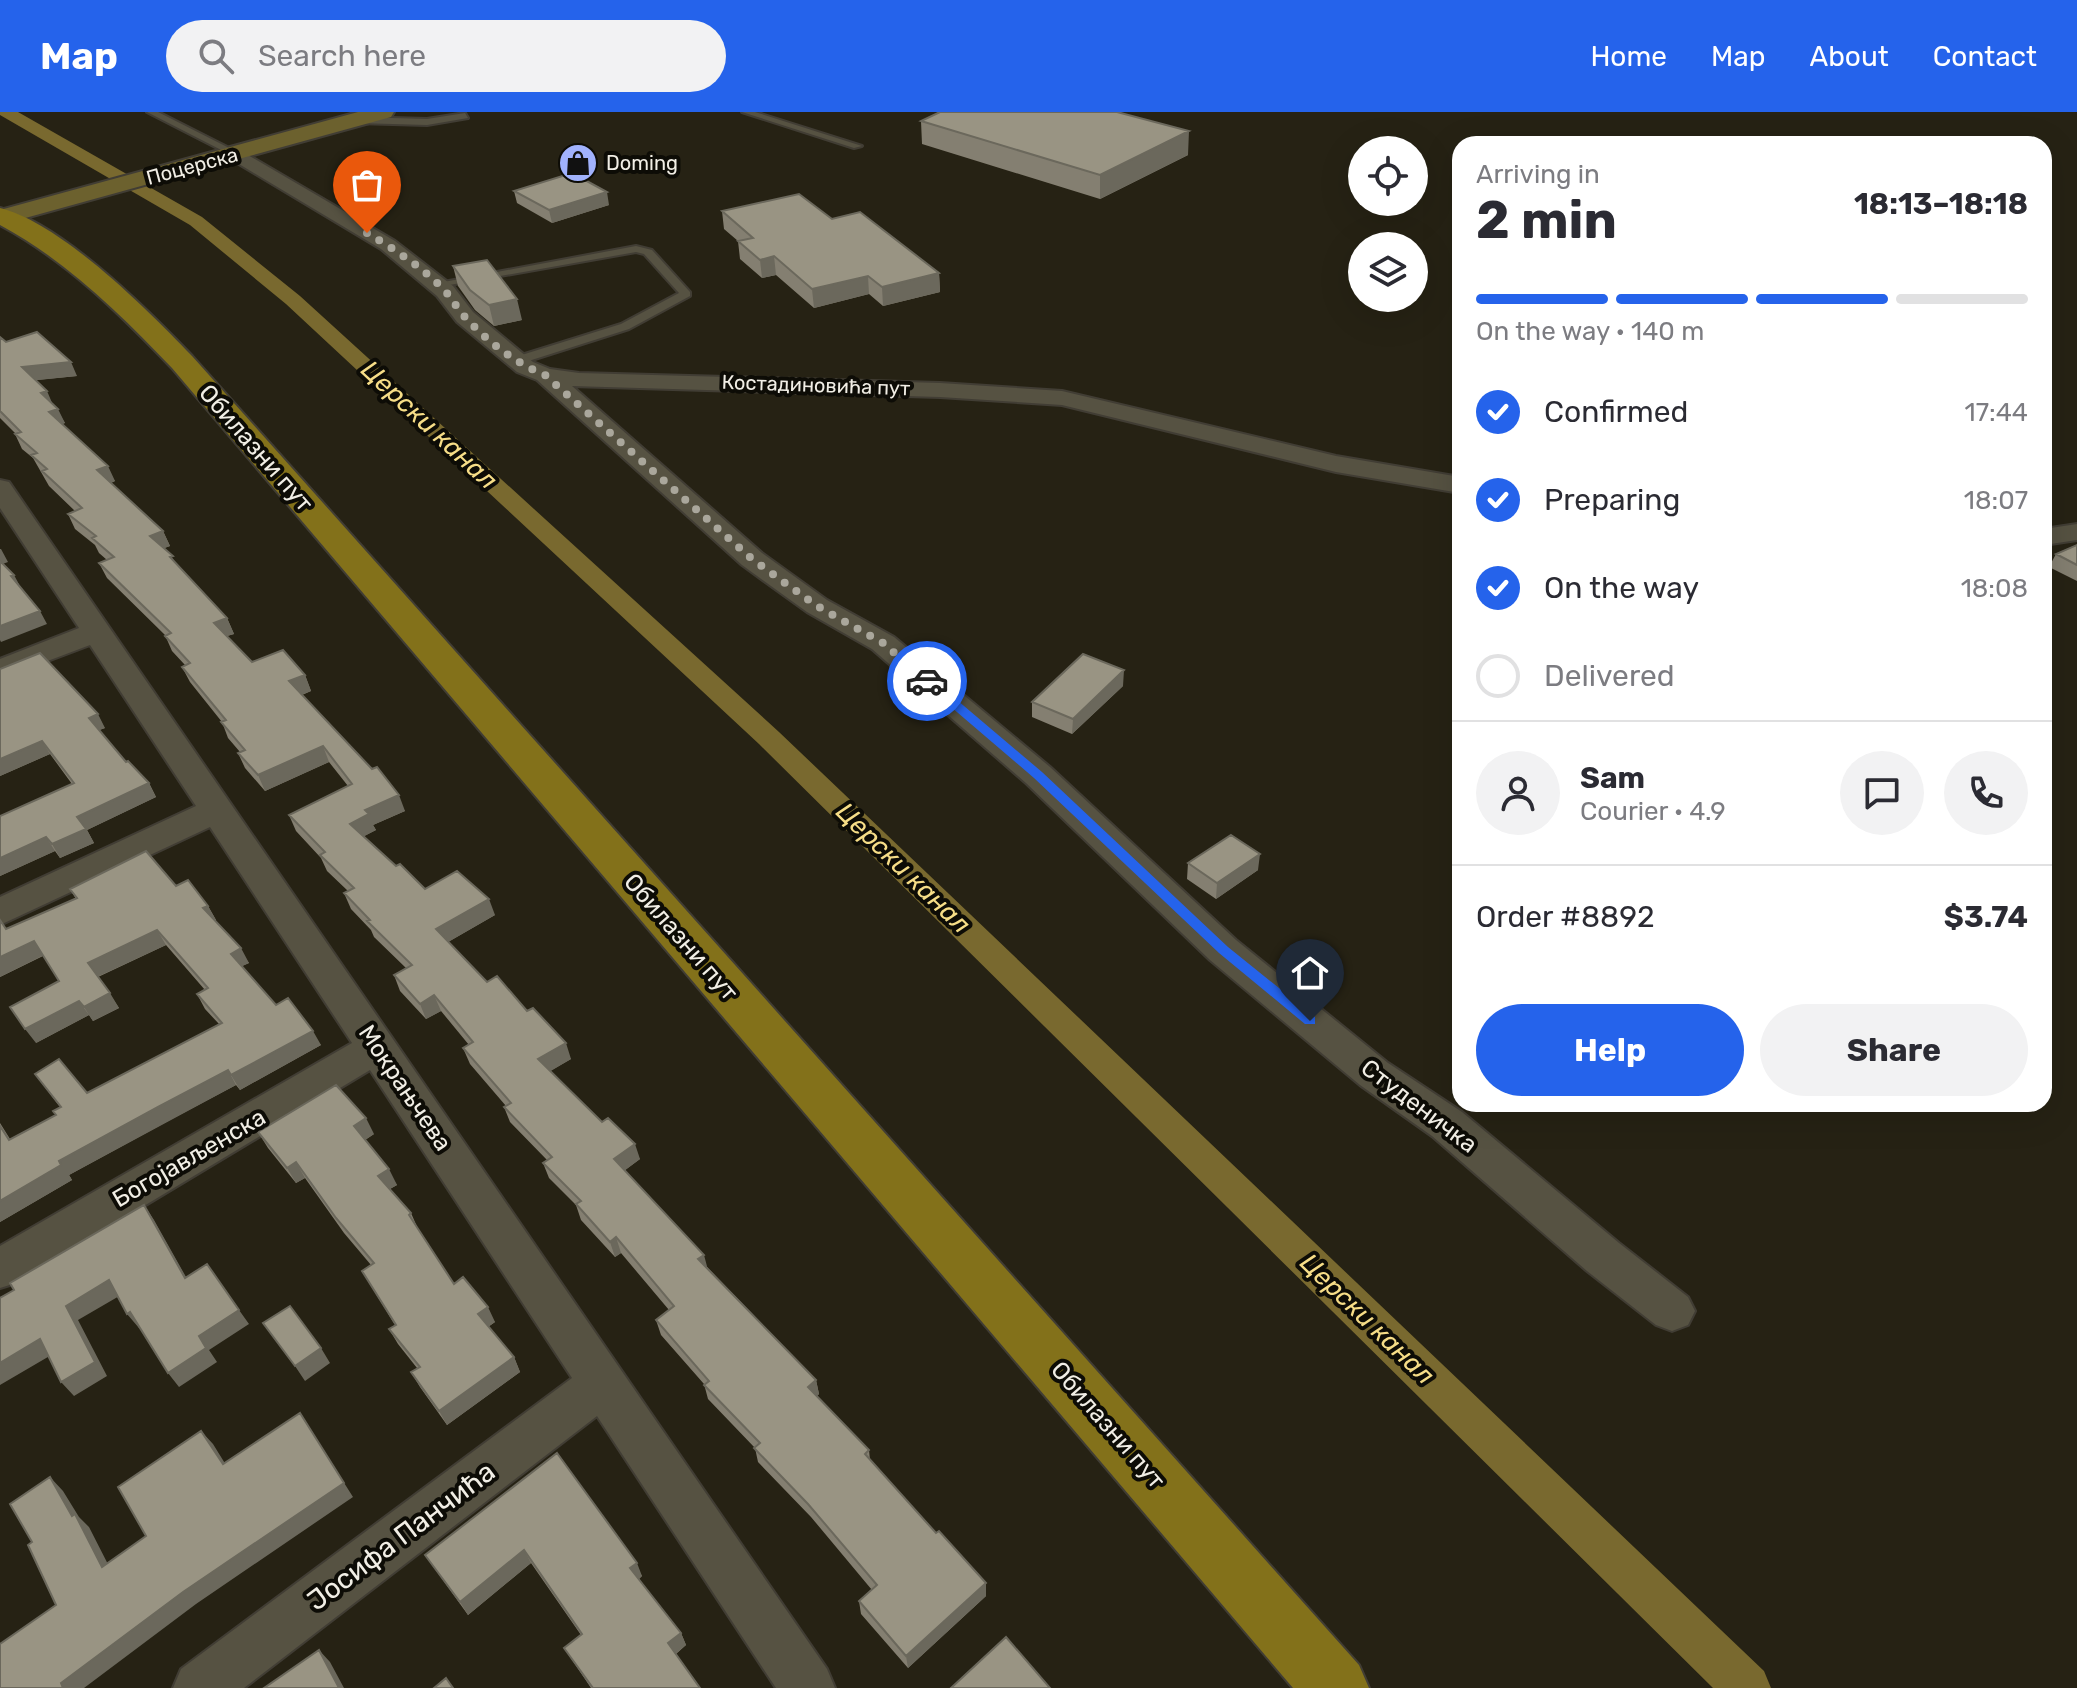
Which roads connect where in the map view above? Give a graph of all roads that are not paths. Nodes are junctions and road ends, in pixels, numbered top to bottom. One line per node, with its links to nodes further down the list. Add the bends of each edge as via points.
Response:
1 (151, 112): 7 (lane)
2 (383, 112): 5 (main road, Поцерска)
3 (746, 112): 6 (lane)
4 (465, 116): 5 (lane, via 427,122)
5 (357, 120): 7 (main road, Поцерска)
6 (857, 146)
7 (236, 154): 8 (main road, Поцерска); 9 (street, via 388,245)
8 (1, 222): 25 (main road, Обилазни пут, via 65,256 118,298 182,362)
9 (438, 284): 10 (street, via 465,317); 10 (lane, via 636,249 648,252 686,294 657,314)
10 (531, 368): 11 (street, Костадиновића пут, via 579,380 1032,395 1336,464); 21 (street, Студеничка, via 752,559 817,606 883,643 1038,775 1223,950 1374,1074 1447,1124)
11 (1452, 484)
12 (0, 488): 15 (street, Мокрањчева)
13 (2077, 532): 14 (street)
14 (2052, 536)
15 (96, 632): 16 (street); 17 (street, Мокрањчева)
16 (0, 670)
17 (219, 809): 18 (street); 19 (street, Мокрањчева)
18 (0, 912)
19 (377, 1047): 20 (street, Богојављенска); 22 (street, Мокрањчева)
20 (0, 1269)
21 (1672, 1311)
22 (602, 1384): 23 (street, Јосифа Панчића); 24 (street, Мокрањчева)
23 (200, 1688)
24 (808, 1688)
25 (1336, 1688)

